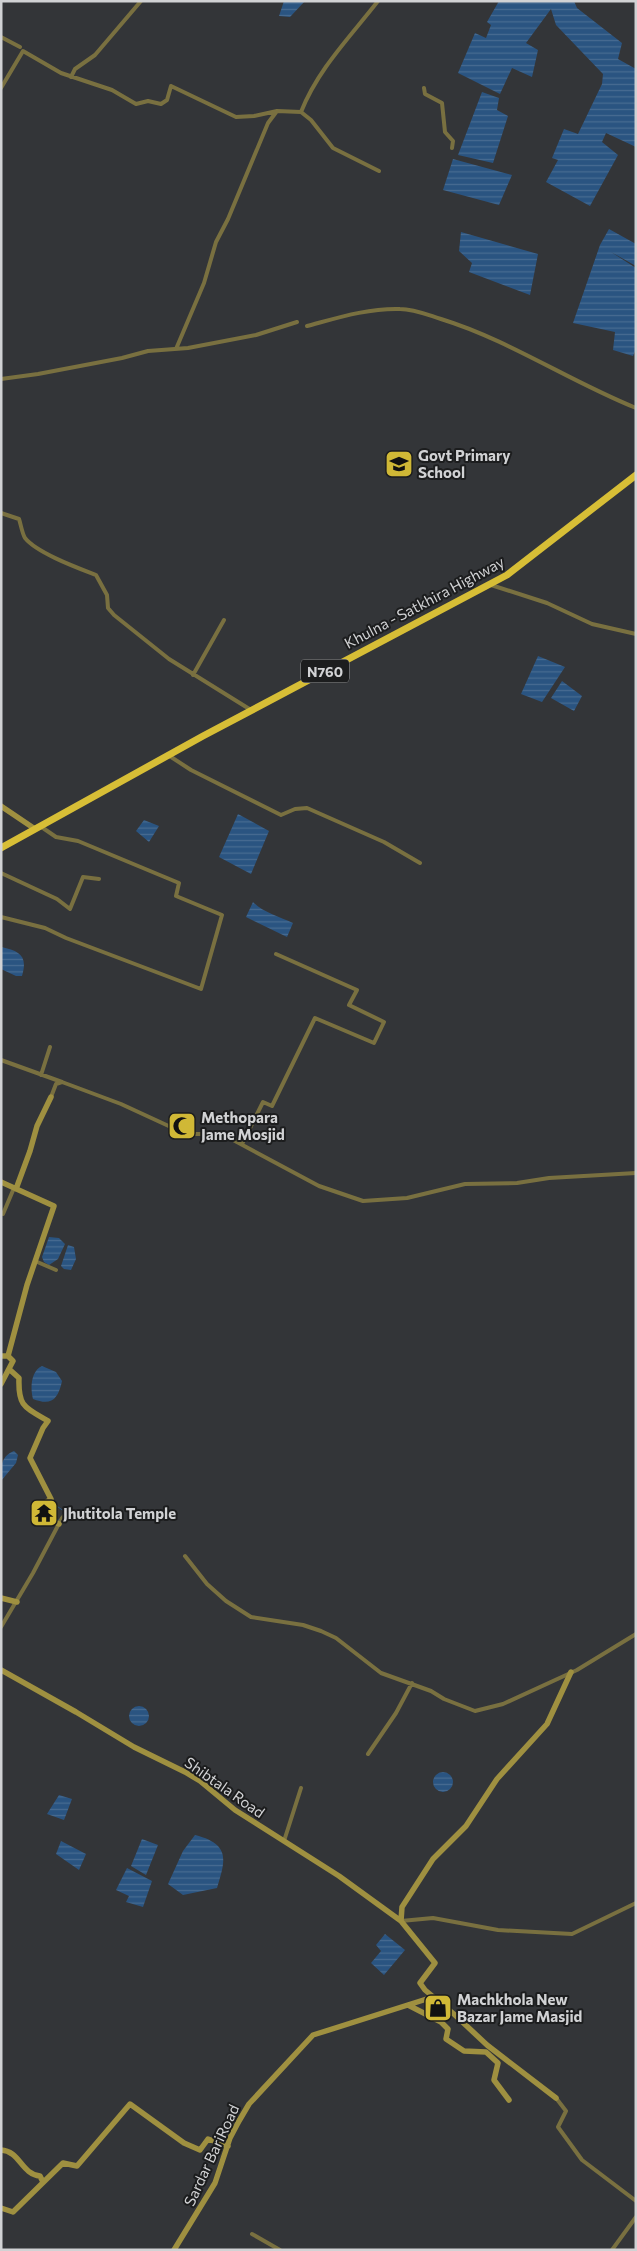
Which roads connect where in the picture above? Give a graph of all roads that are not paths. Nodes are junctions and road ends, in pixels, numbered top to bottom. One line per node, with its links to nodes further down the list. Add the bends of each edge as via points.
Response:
1 (141, 1): 5 (street, via 96,55 75,69)
2 (378, 1): 9 (street, via 346,43 336,51 309,92)
3 (1, 37): 4 (street)
4 (20, 47)
5 (71, 77): 6 (street, via 23,51); 8 (street, via 112,90 136,104 148,101 161,104 167,100 171,86 236,117)
6 (1, 88)
7 (424, 88): 10 (street, via 425,94 443,105 445,132 453,141)
8 (277, 111): 9 (street); 14 (street, via 268,123 216,242 204,283)
9 (301, 112): 11 (street, via 333,148)
10 (452, 148)
11 (379, 171)
12 (297, 322): 14 (street, via 256,335)
13 (307, 326): 16 (street, via 355,313 412,309 472,330)
14 (176, 348): 15 (street)
15 (1, 379)
16 (636, 408)
17 (636, 475): 19 (highway, Khulna - Satkhira Highway / N760, via 507,575)
18 (1, 513): 22 (street, via 19,519 24,537 35,547 96,575 107,594 108,608 114,615)
19 (488, 584): 21 (street, via 547,603 592,624); 23 (highway, Khulna - Satkhira Highway / N760)
20 (224, 620): 22 (street)
21 (636, 634)
22 (193, 675): 23 (street)
23 (251, 710): 24 (highway, Khulna - Satkhira Highway / N760)
24 (168, 755): 26 (highway, Khulna - Satkhira Highway / N760); 28 (street, via 281,815 307,808 384,842)
25 (1, 806): 26 (street)
26 (37, 827): 27 (highway, Khulna - Satkhira Highway / N760); 31 (street, via 179,883 176,896 222,916 201,989 45,928)
27 (1, 848)
28 (420, 863)
29 (1, 873): 30 (street, via 70,909 83,877)
30 (99, 879)
31 (1, 917)
32 (276, 954): 40 (street, via 356,990 349,1005 384,1022 374,1043 315,1018 272,1106 263,1102)
33 (50, 1047): 35 (street)
34 (1, 1060): 35 (street)
35 (41, 1074): 36 (street)
36 (62, 1082): 37 (street, via 56,1084); 38 (street, via 122,1104)
37 (51, 1097): 43 (street)
38 (166, 1125): 39 (street); 40 (street, via 186,1134 217,1133)
39 (163, 1131)
40 (242, 1144): 41 (street, via 319,1186 363,1201 407,1198 465,1184)
41 (636, 1173)
42 (1, 1182): 43 (street)
43 (15, 1188): 44 (street); 45 (street, via 54,1206)
44 (3, 1214)
45 (35, 1261): 46 (street); 47 (street)
46 (56, 1270)
47 (4, 1356): 48 (street, via 13,1361)
48 (10, 1369): 49 (street); 51 (street, via 19,1378 19,1397 27,1408 48,1421 30,1458 51,1498 37,1508 38,1514)
49 (1, 1384)
50 (69, 1510): 51 (street)
51 (59, 1524): 54 (street)
52 (185, 1556): 59 (street, via 207,1584 251,1616 320,1631 336,1638 381,1673)
53 (1, 1598): 54 (street)
54 (17, 1602): 55 (street)
55 (1, 1627)
56 (636, 1634): 58 (street)
57 (1, 1670): 62 (street, Shibtala Road, via 134,1747 185,1772 235,1810)
58 (571, 1672): 59 (street, via 503,1704 475,1711); 64 (street, via 548,1724 497,1779 466,1826 433,1859 402,1907)
59 (412, 1683): 60 (street)
60 (368, 1754)
61 (300, 1788): 62 (street)
62 (284, 1841): 64 (street, Shibtala Road)
63 (636, 1903): 64 (street, via 572,1934 498,1930 433,1918)
64 (401, 1921): 65 (street, Shibtala Road, via 435,1963 420,1983)
65 (433, 1997): 66 (street, Sardar BariRoad); 67 (street, Shibtala Road, via 487,2045)
66 (408, 2004): 68 (street, via 441,2022 448,2029 446,2039 464,2051 486,2052 498,2063 494,2080); 69 (street, Sardar BariRoad, via 312,2035 249,2104)
67 (556, 2098): 72 (street, via 566,2110 558,2126 582,2160)
68 (509, 2100)
69 (228, 2146): 71 (street, via 208,2139 200,2150 184,2143 130,2104 77,2166 63,2163); 76 (street, Sardar BariRoad, via 215,2183)
70 (1, 2150): 71 (street, via 13,2153 30,2174 40,2176)
71 (43, 2182): 73 (street, via 13,2212)
72 (636, 2201)
73 (1, 2208)
74 (636, 2217): 78 (street)
75 (252, 2234): 77 (street)
76 (174, 2250)
77 (280, 2250)
78 (612, 2250)

